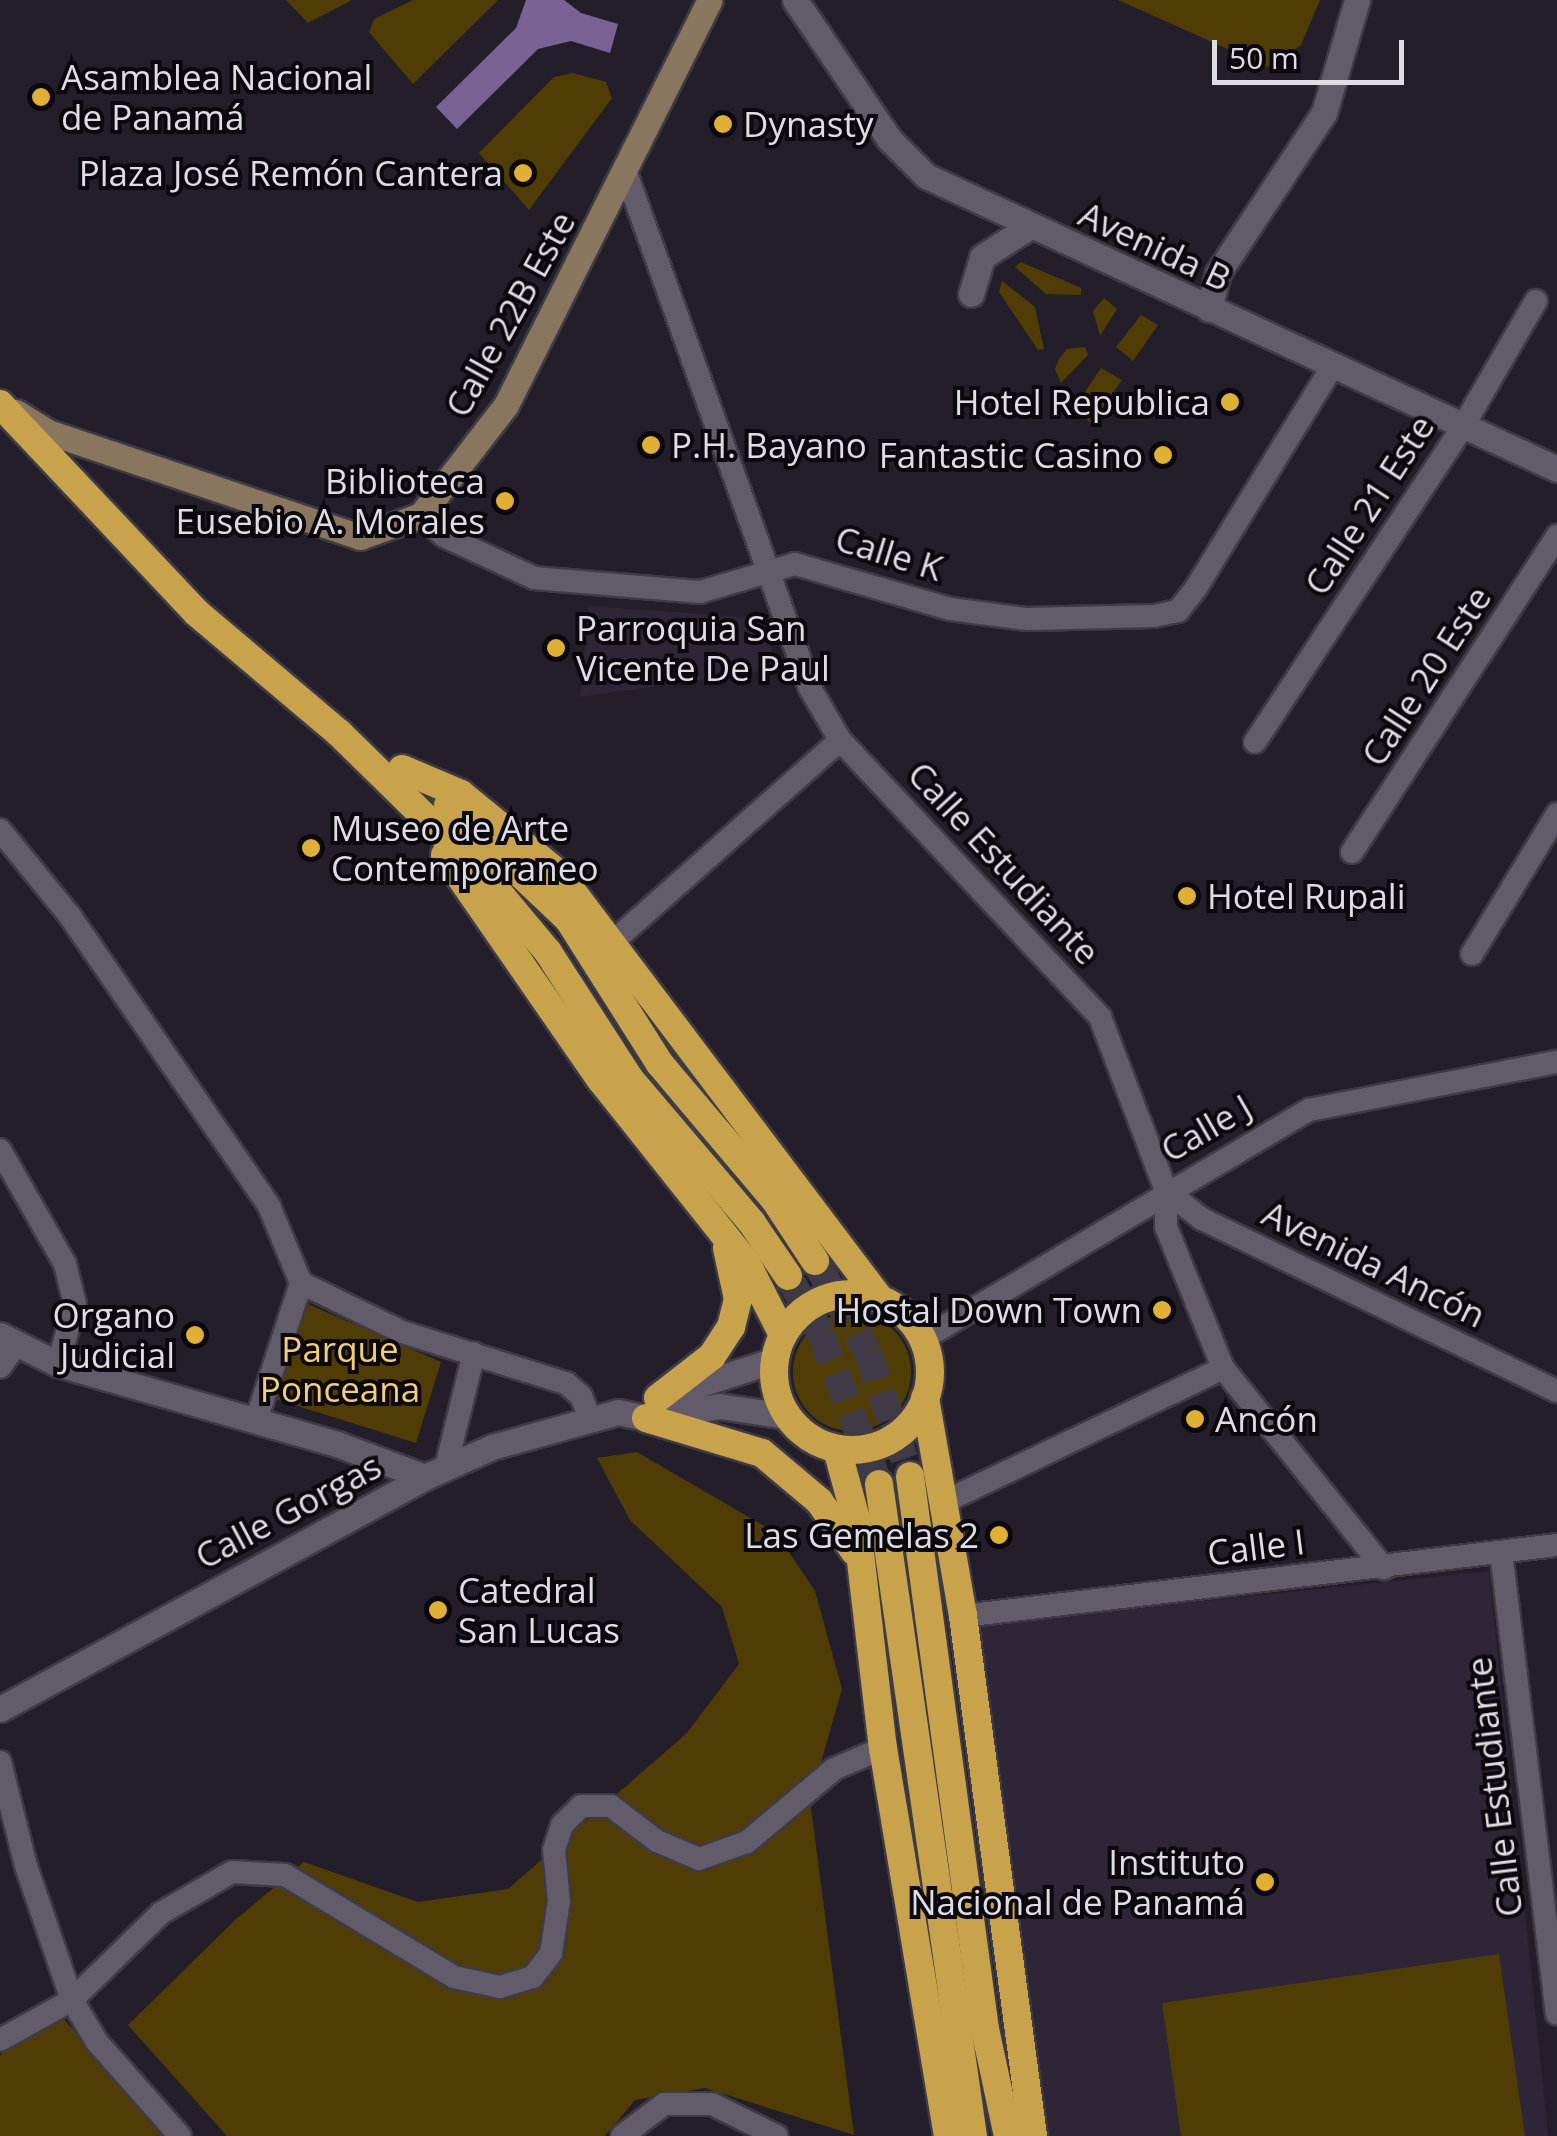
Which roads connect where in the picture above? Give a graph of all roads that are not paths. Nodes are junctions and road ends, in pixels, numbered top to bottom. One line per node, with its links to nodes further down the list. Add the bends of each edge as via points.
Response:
1 (710, 0): 4 (main road, Calle 22B Este)
2 (795, 0): 5 (street, Avenida B, via 889,139 926,176)
3 (1357, 0): 8 (street, via 1324,113 1218,273)
4 (626, 173): 15 (main road, Calle 22B Este, via 506,405); 17 (street, Calle Estudiante)
5 (1029, 227): 6 (street, via 982,256); 8 (street, Avenida B, via 1172,285)
6 (970, 294)
7 (1536, 301): 12 (street, Calle 21 Este)
8 (1209, 309): 9 (street, Avenida B)
9 (1332, 367): 12 (street, Avenida B); 17 (street, Calle K, via 1178,611 1027,619 950,609 820,566)
10 (0, 403): 14 (highway); 15 (main road, via 48,432 360,537)
11 (0, 427): 14 (highway)
12 (1462, 428): 13 (street, Avenida B); 19 (street, Calle 21 Este)
13 (1557, 468)
14 (61, 474): 20 (highway, via 197,613)
15 (421, 514): 17 (street, Calle K, via 444,536 534,578 700,592)
16 (1557, 536): 23 (street, Calle 20 Este)
17 (764, 570): 18 (street, Calle Estudiante, via 810,688)
18 (840, 740): 24 (street); 28 (street, Calle Estudiante, via 1100,1017)
19 (1255, 742)
20 (400, 781): 24 (highway, via 435,778 511,831 559,874); 29 (highway, via 602,1080); 30 (highway, via 503,853 569,920 660,1064 775,1200); 31 (highway, via 548,952 630,1080 752,1223)
21 (1557, 814): 25 (street)
22 (0, 830): 32 (street, via 217,1124 270,1206)
23 (1352, 852)
24 (614, 940): 33 (highway, via 686,1049 782,1162)
25 (1472, 954)
26 (1557, 1062): 28 (street, Calle J, via 1309,1110)
27 (0, 1150): 38 (street, via 65,1264 75,1304)
28 (1166, 1191): 35 (street, Calle J); 40 (street, Calle Estudiante, via 1166,1227); 41 (street, Avenida Ancón, via 1202,1219)
29 (719, 1228): 36 (highway); 43 (highway, via 736,1283 732,1327 693,1375)
30 (815, 1260)
31 (788, 1276)
32 (301, 1282): 37 (street, via 402,1332); 46 (street)
33 (880, 1299): 35 (highway, via 899,1309); 36 (highway, via 836,1296 806,1310)
34 (9, 1339): 38 (street); 39 (street)
35 (923, 1340): 42 (highway, via 930,1377)
36 (779, 1347): 43 (street, Calle Gorgas); 44 (highway, via 774,1379)
37 (474, 1353): 45 (street, via 566,1382); 48 (street)
38 (58, 1364): 46 (street)
39 (0, 1367)
40 (1223, 1368): 51 (street); 55 (street, Calle Estudiante)
41 (1557, 1391)
42 (926, 1398): 47 (highway, via 900,1434 881,1445); 51 (highway)
43 (643, 1410): 44 (street, Calle Gorgas, via 719,1406); 45 (street, Calle Gorgas); 54 (highway, via 762,1453 819,1501)
44 (787, 1416): 47 (highway, via 800,1432)
45 (590, 1418): 48 (street, Calle Gorgas)
46 (256, 1421): 48 (street)
47 (837, 1449): 54 (highway)
48 (436, 1472): 57 (street, Calle Gorgas)
49 (910, 1476): 68 (highway, via 985,2029)
50 (878, 1484): 67 (highway)
51 (946, 1501): 56 (highway)
52 (1557, 1545): 53 (street, Calle I)
53 (1502, 1552): 55 (street, Calle I); 61 (street, Calle Estudiante)
54 (861, 1562): 58 (highway)
55 (1384, 1568): 56 (street, Calle I)
56 (963, 1616): 69 (highway)
57 (0, 1709)
58 (883, 1748): 60 (street, via 834,1769 747,1842 699,1859 658,1841 610,1806 581,1806 562,1825 554,1850 558,1901 551,1953 533,1977 500,1987 454,1977 285,1874 258,1870 232,1872 161,1913); 66 (highway)
59 (0, 1762): 60 (street, via 26,1866)
60 (72, 2000): 62 (street); 63 (street, via 96,2042)
61 (1557, 2014)
62 (0, 2040)
63 (180, 2136)
64 (622, 2136): 65 (street, via 664,2104 712,2104)
65 (777, 2136)
66 (948, 2136)
67 (973, 2136)
68 (1008, 2136)
69 (1033, 2136)

